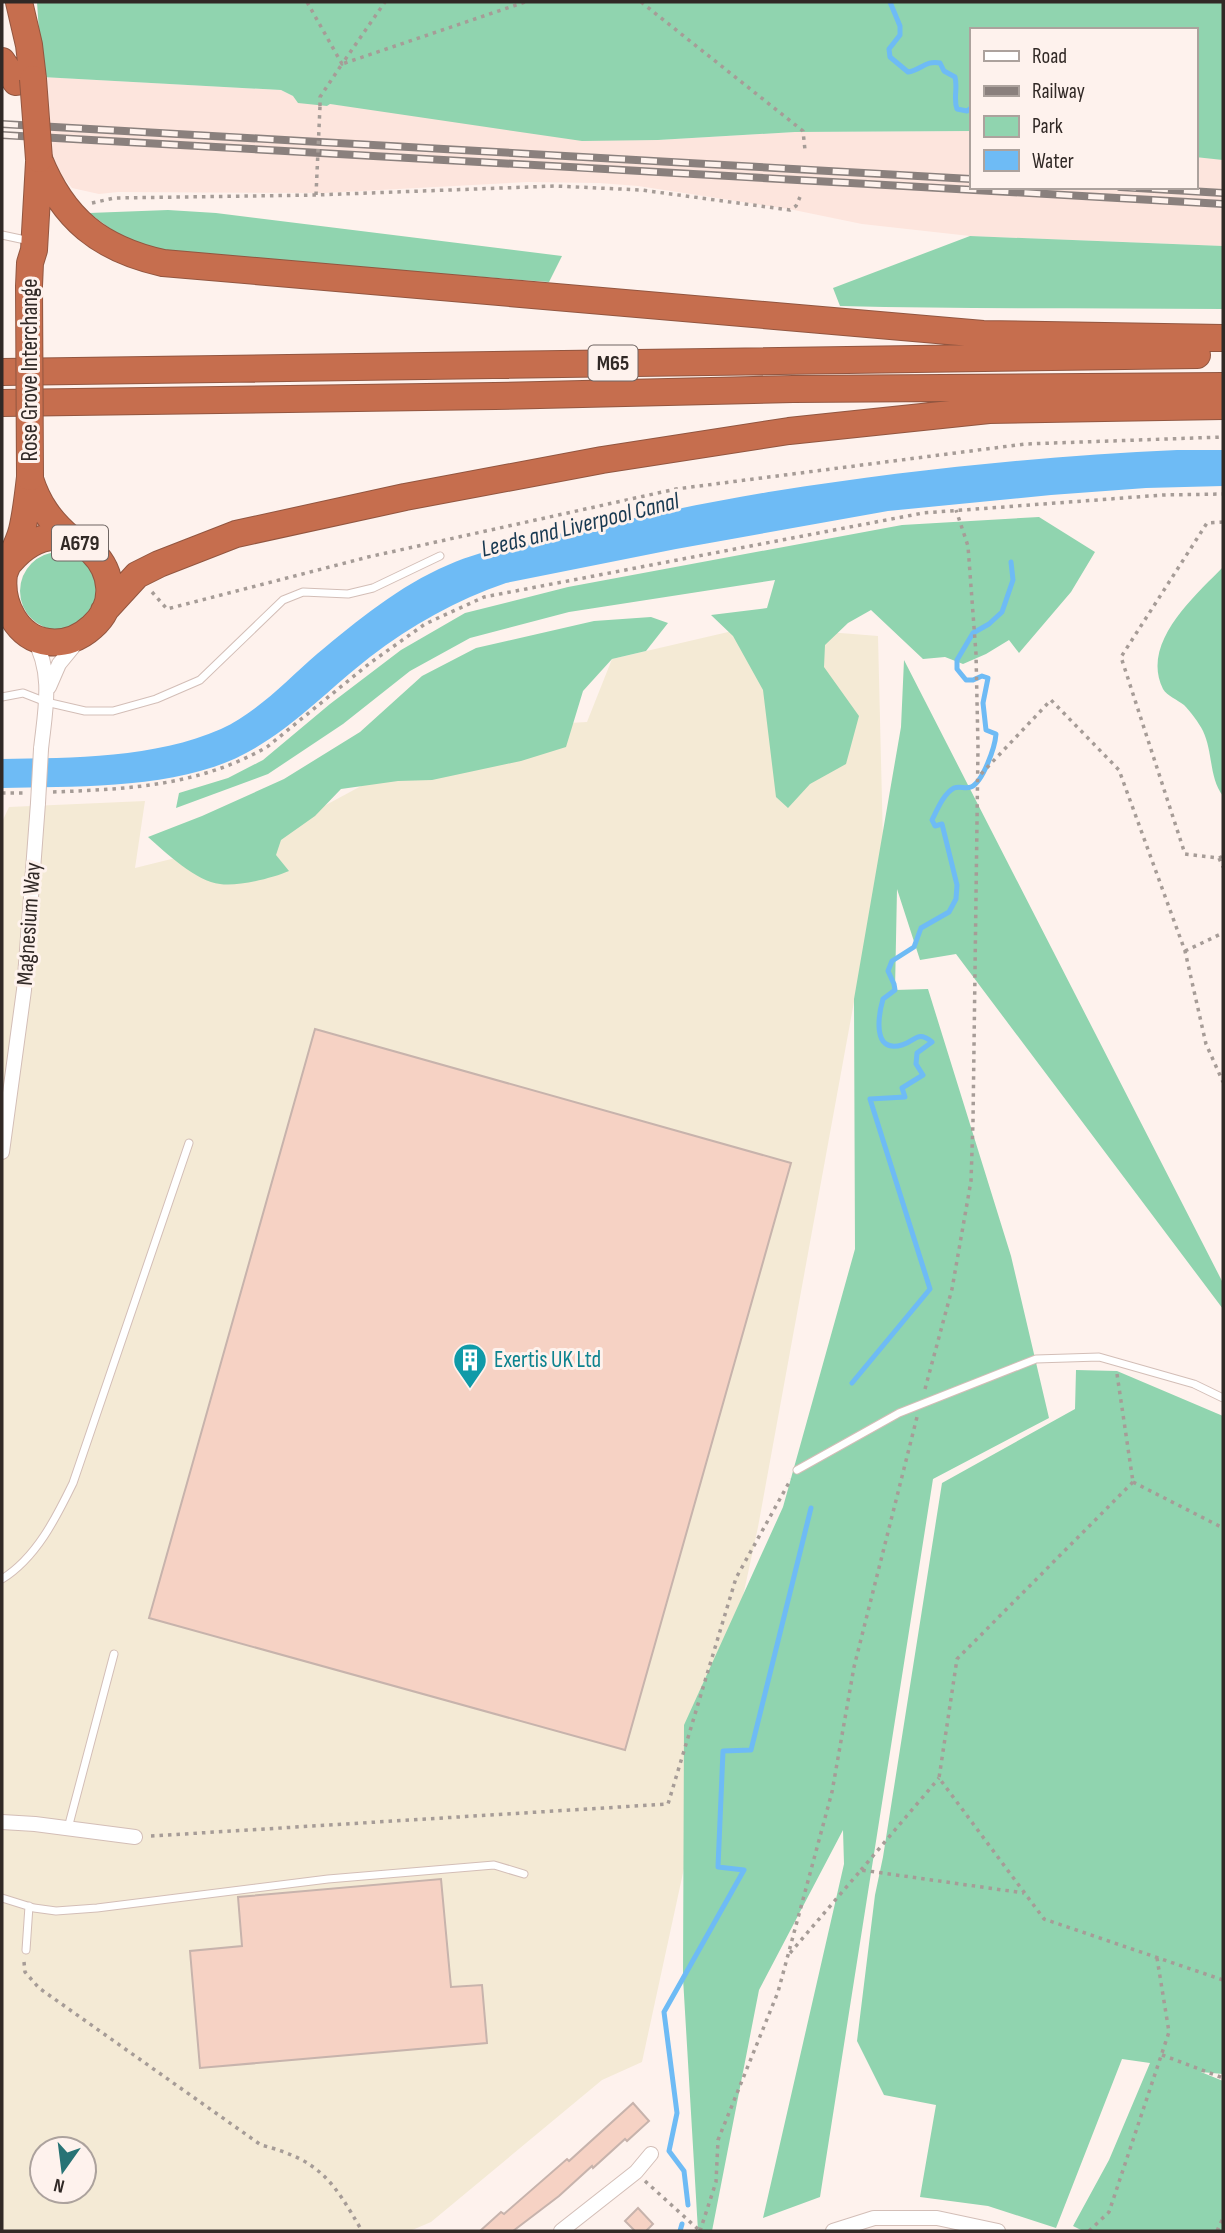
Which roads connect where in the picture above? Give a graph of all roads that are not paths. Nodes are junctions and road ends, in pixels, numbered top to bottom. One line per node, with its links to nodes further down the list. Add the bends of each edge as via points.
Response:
1 (19, 2): 2 (highway, Rose Grove Interchange / A679, via 29,45)
2 (17, 74): 3 (highway, Rose Grove Interchange / A679, bridge)
3 (34, 151): 4 (highway, Rose Grove Interchange / A679); 5 (highway, via 50,185 88,231 136,257 194,266 983,334)
4 (24, 253): 11 (highway, Rose Grove Interchange / A679, bridge)
5 (1223, 338)
6 (1223, 355): 7 (highway, M65)
7 (2, 372)
8 (1223, 386): 9 (highway, M65)
9 (2, 403)
10 (1223, 405): 15 (highway, via 989,410 789,431 602,460 236,534 152,574 137,575)
11 (30, 477): 12 (highway, Rose Grove Interchange / A679, via 42,508); 14 (highway, Rose Grove Interchange / A679, via 23,527)
12 (69, 538): 14 (highway, A679, via 36,540 21,548); 15 (highway, Rose Grove Interchange / A679, via 99,558 109,593)
13 (440, 556): 19 (lane, via 373,588 348,594 303,592 283,600 200,680 156,699 113,711 85,711)
14 (10, 562): 17 (highway, Rose Grove Interchange / A679, via 4,574 4,601 16,625)
15 (104, 611): 16 (highway)
16 (85, 633): 17 (highway, via 57,642); 19 (street, Magnesium Way, via 59,664)
17 (32, 637): 19 (street, Magnesium Way, via 45,663)
18 (2, 697): 19 (lane, via 23,693)
19 (47, 698): 21 (street, Magnesium Way, bridge, via 24,990)
20 (188, 1143): 24 (lane, via 74,1483 47,1532 18,1569)
21 (2, 1152)
22 (1223, 1398): 23 (lane, via 1194,1384 1098,1357 1035,1359 899,1413)
23 (796, 1470)
24 (2, 1579)
25 (114, 1654): 27 (lane)
26 (2, 1822): 27 (street)
27 (68, 1828): 28 (street)
28 (135, 1837)
29 (524, 1874): 31 (lane, via 494,1865 328,1879 97,1908 56,1911)
30 (2, 1898): 31 (lane)
31 (29, 1906): 32 (lane)
32 (26, 1950)
33 (652, 2154): 34 (street)
34 (561, 2231)
35 (833, 2231): 36 (street, via 874,2218 937,2218)
36 (998, 2231)

